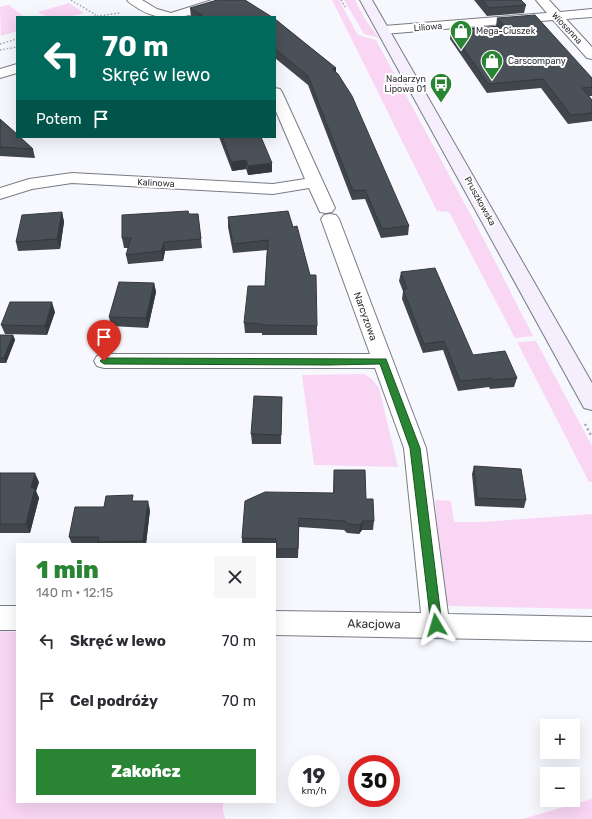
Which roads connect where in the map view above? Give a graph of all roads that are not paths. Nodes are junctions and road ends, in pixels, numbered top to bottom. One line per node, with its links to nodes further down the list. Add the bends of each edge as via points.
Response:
1 (133, 0): 6 (street, via 154,12)
2 (225, 0): 7 (street)
3 (366, 0): 9 (street, Pruszkowska)
4 (542, 0): 8 (street, Wiosenna)
5 (592, 13): 8 (street, Liliowa)
6 (168, 16)
7 (175, 16)
8 (556, 16): 9 (street, Liliowa); 10 (street, Wiosenna)
9 (384, 30): 18 (street, Pruszkowska)
10 (592, 55)
11 (16, 68): 12 (street)
12 (0, 74)
13 (276, 94): 14 (street)
14 (314, 182): 15 (street, Kalinowa, via 273,189 72,178 29,184); 17 (street, Narcyzowa)
15 (0, 194)
16 (104, 361): 17 (street)
17 (383, 361): 22 (street, Narcyzowa, via 415,448)
18 (592, 402)
19 (0, 618): 20 (street)
20 (16, 618)
21 (276, 622): 22 (street, Akacjowa)
22 (436, 625): 23 (street, Akacjowa)
23 (592, 629)

